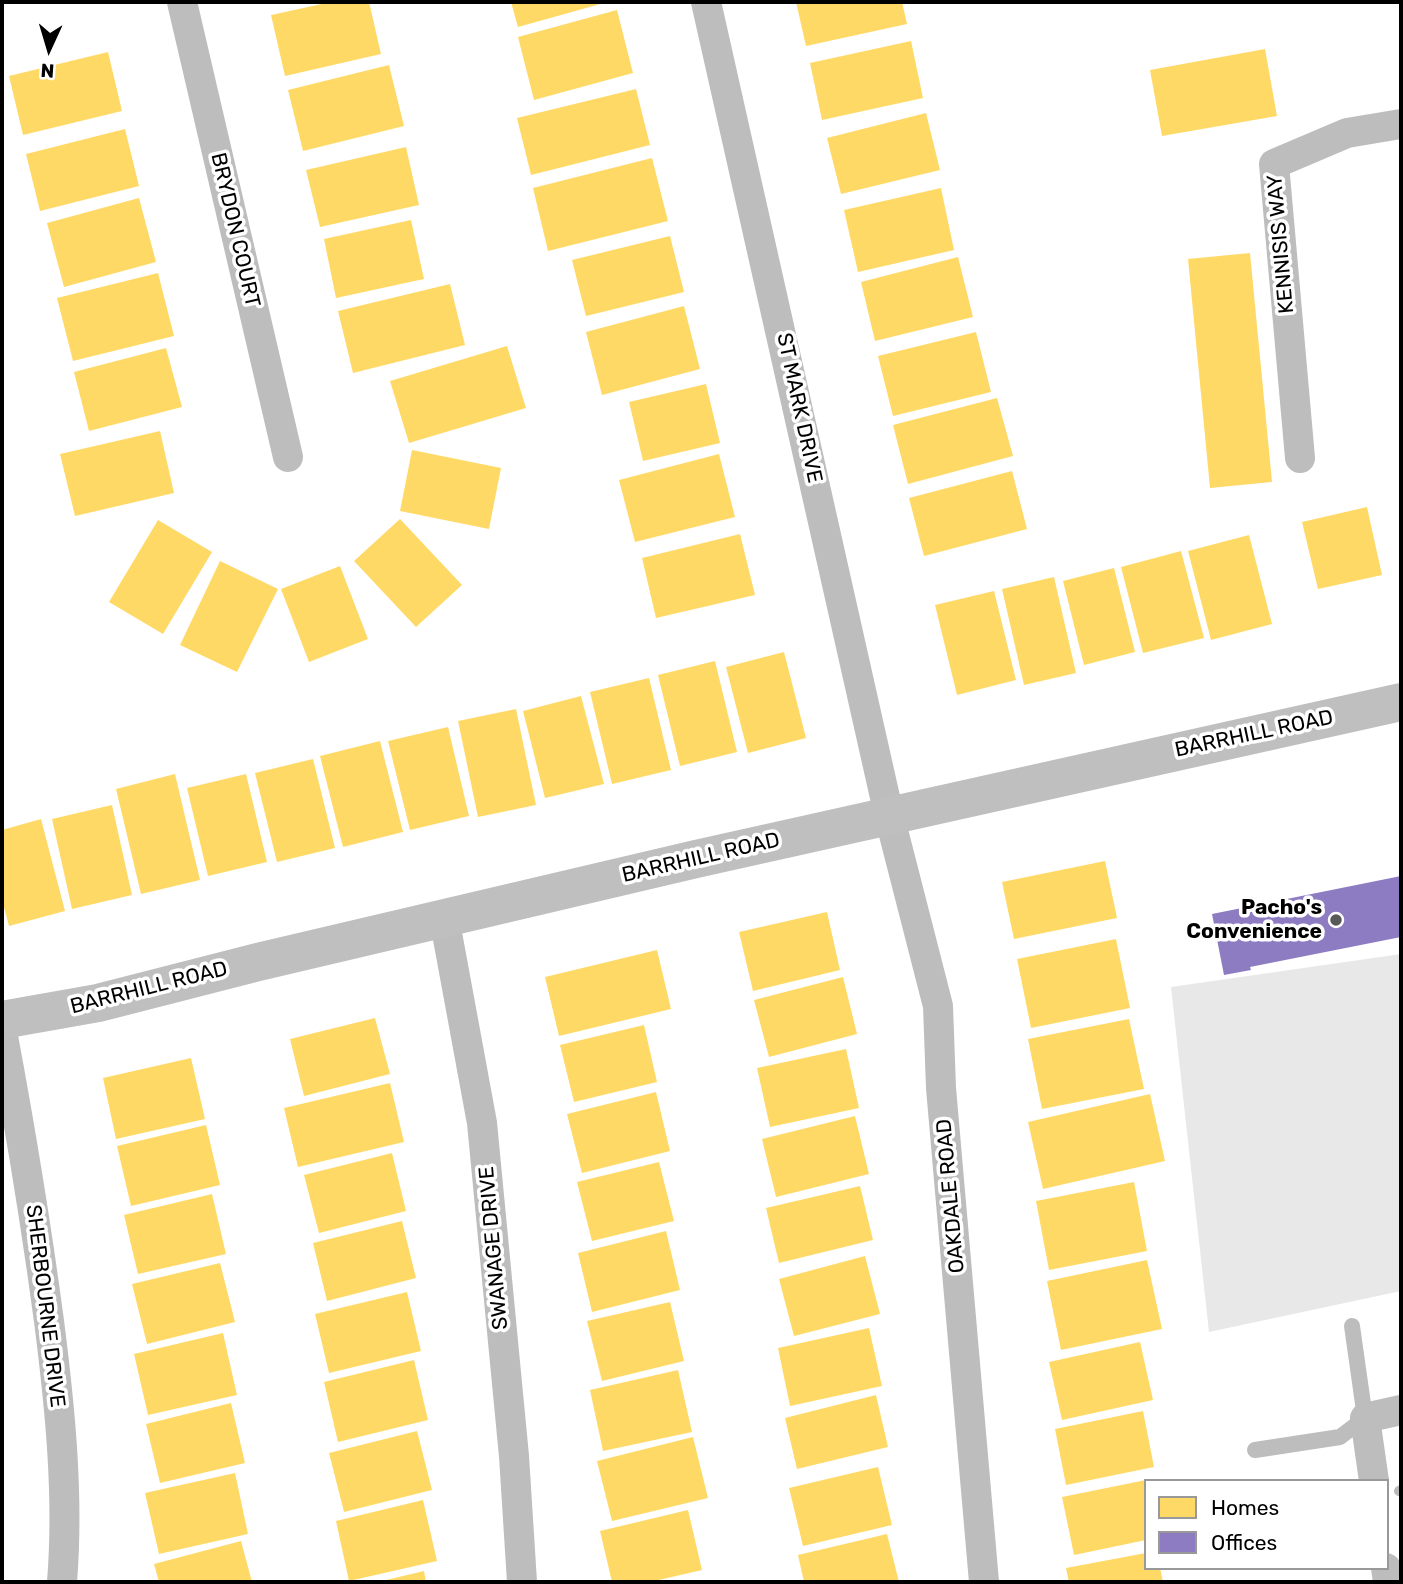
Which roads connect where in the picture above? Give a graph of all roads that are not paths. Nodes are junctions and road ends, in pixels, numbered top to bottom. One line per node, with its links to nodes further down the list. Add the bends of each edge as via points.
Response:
1 (182, 2): 4 (street, BRYDON COURT)
2 (706, 2): 7 (street, ST MARK DRIVE)
3 (1401, 124): 5 (street, KENNISIS WAY, via 1347,133 1274,164)
4 (288, 457)
5 (1300, 458)
6 (1401, 702): 7 (street, BARRHILL ROAD)
7 (889, 815): 8 (street, BARRHILL ROAD); 18 (street, OAKDALE ROAD, via 938,1006)
8 (444, 917): 9 (street, BARRHILL ROAD, via 98,1003); 17 (street, SWANAGE DRIVE, via 482,1124)
9 (2, 1020)
10 (2, 1031): 16 (street, SHERBOURNE DRIVE, via 37,1231 58,1395 66,1537)
11 (1352, 1326): 13 (lane)
12 (1401, 1410): 13 (street)
13 (1365, 1418): 14 (lane, via 1340,1437); 15 (street)
14 (1255, 1450)
15 (1374, 1479)
16 (62, 1582)
17 (522, 1582)
18 (985, 1582)

